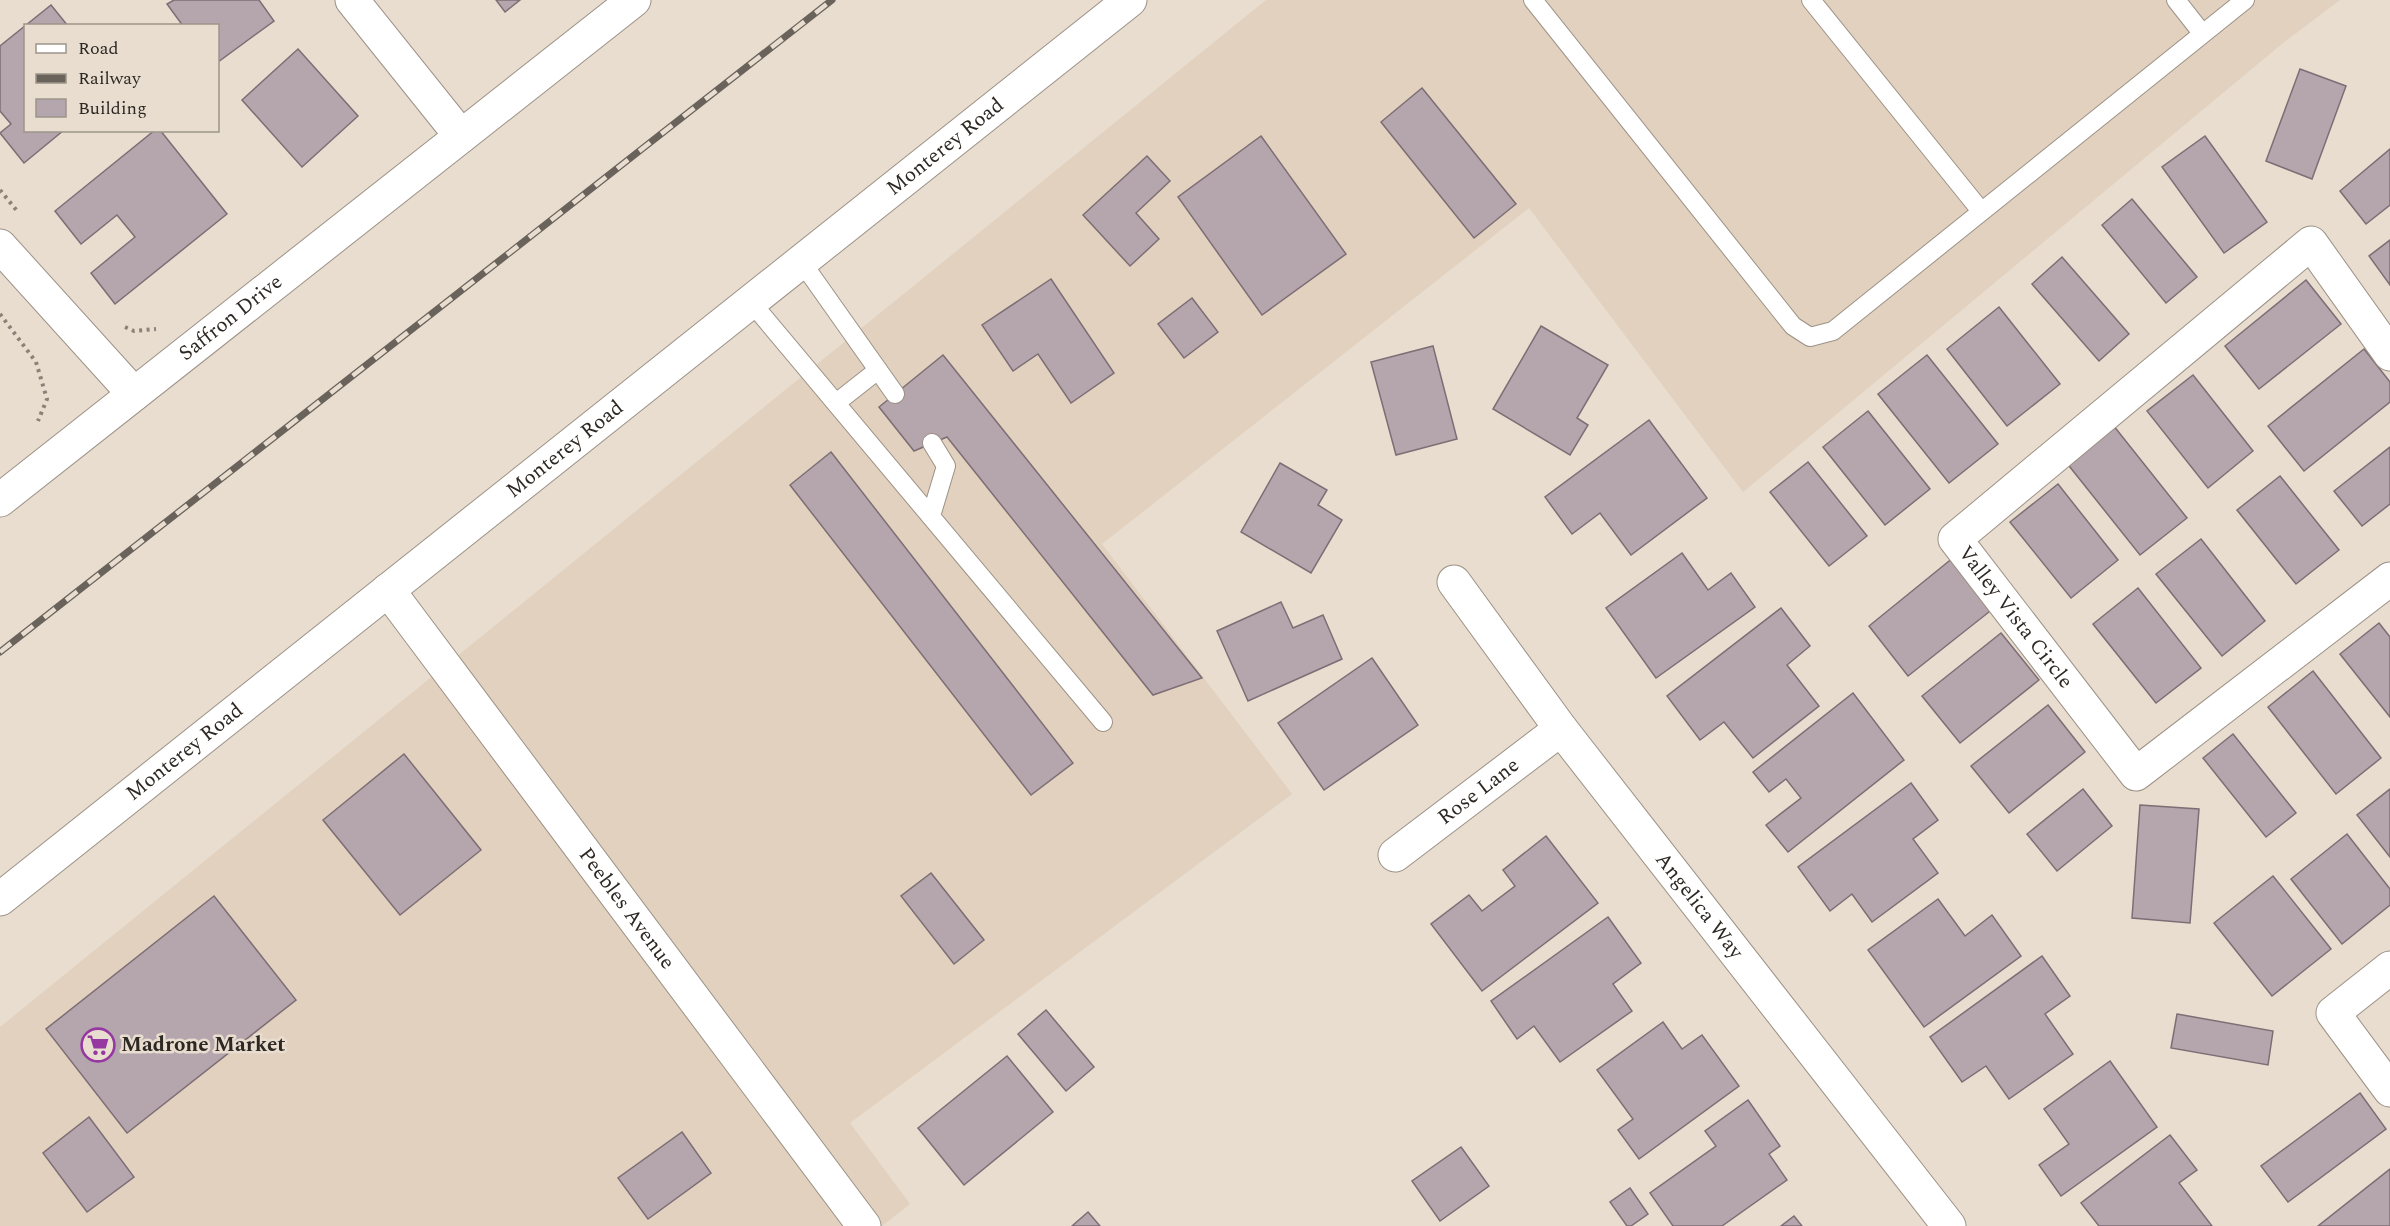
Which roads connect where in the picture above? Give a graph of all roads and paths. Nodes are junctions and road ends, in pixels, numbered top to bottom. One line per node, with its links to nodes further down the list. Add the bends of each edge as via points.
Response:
1 (352, 0): 9 (street)
2 (634, 0): 9 (street, Saffron Drive)
3 (1130, 0): 14 (street, Monterey Road)
4 (1533, 0): 11 (lane, via 1794,326 1810,337 1833,331)
5 (1811, 0): 11 (lane)
6 (2176, 0): 8 (lane)
7 (2245, 0): 8 (lane)
8 (2202, 33): 11 (lane)
9 (461, 136): 21 (street, Saffron Drive)
10 (0, 189): 12 (path)
11 (1981, 212)
12 (23, 218)
13 (0, 246): 21 (street)
14 (801, 261): 15 (street, Monterey Road); 20 (lane)
15 (751, 302): 23 (lane); 30 (street, Monterey Road)
16 (0, 314): 24 (path, via 36,362 47,399)
17 (116, 324): 18 (path, via 134,331)
18 (163, 328)
19 (2390, 354): 28 (street, Valley Vista Circle, via 2311,243 1954,539 2136,774)
20 (878, 370): 22 (lane); 23 (lane)
21 (134, 394): 26 (street, Saffron Drive)
22 (895, 394)
23 (836, 403): 27 (lane)
24 (35, 429)
25 (932, 443): 27 (lane, via 946,466)
26 (0, 500)
27 (931, 516): 31 (lane)
28 (2390, 579)
29 (1454, 582): 32 (street, Angelica Way)
30 (388, 590): 34 (street, Monterey Road); 37 (street, Peebles Avenue)
31 (1103, 722)
32 (1562, 729): 33 (street, Rose Lane); 38 (street, Angelica Way)
33 (1395, 855)
34 (0, 899)
35 (2390, 968): 36 (street, via 2333,1012)
36 (2390, 1090)
37 (864, 1226)
38 (1949, 1226)

